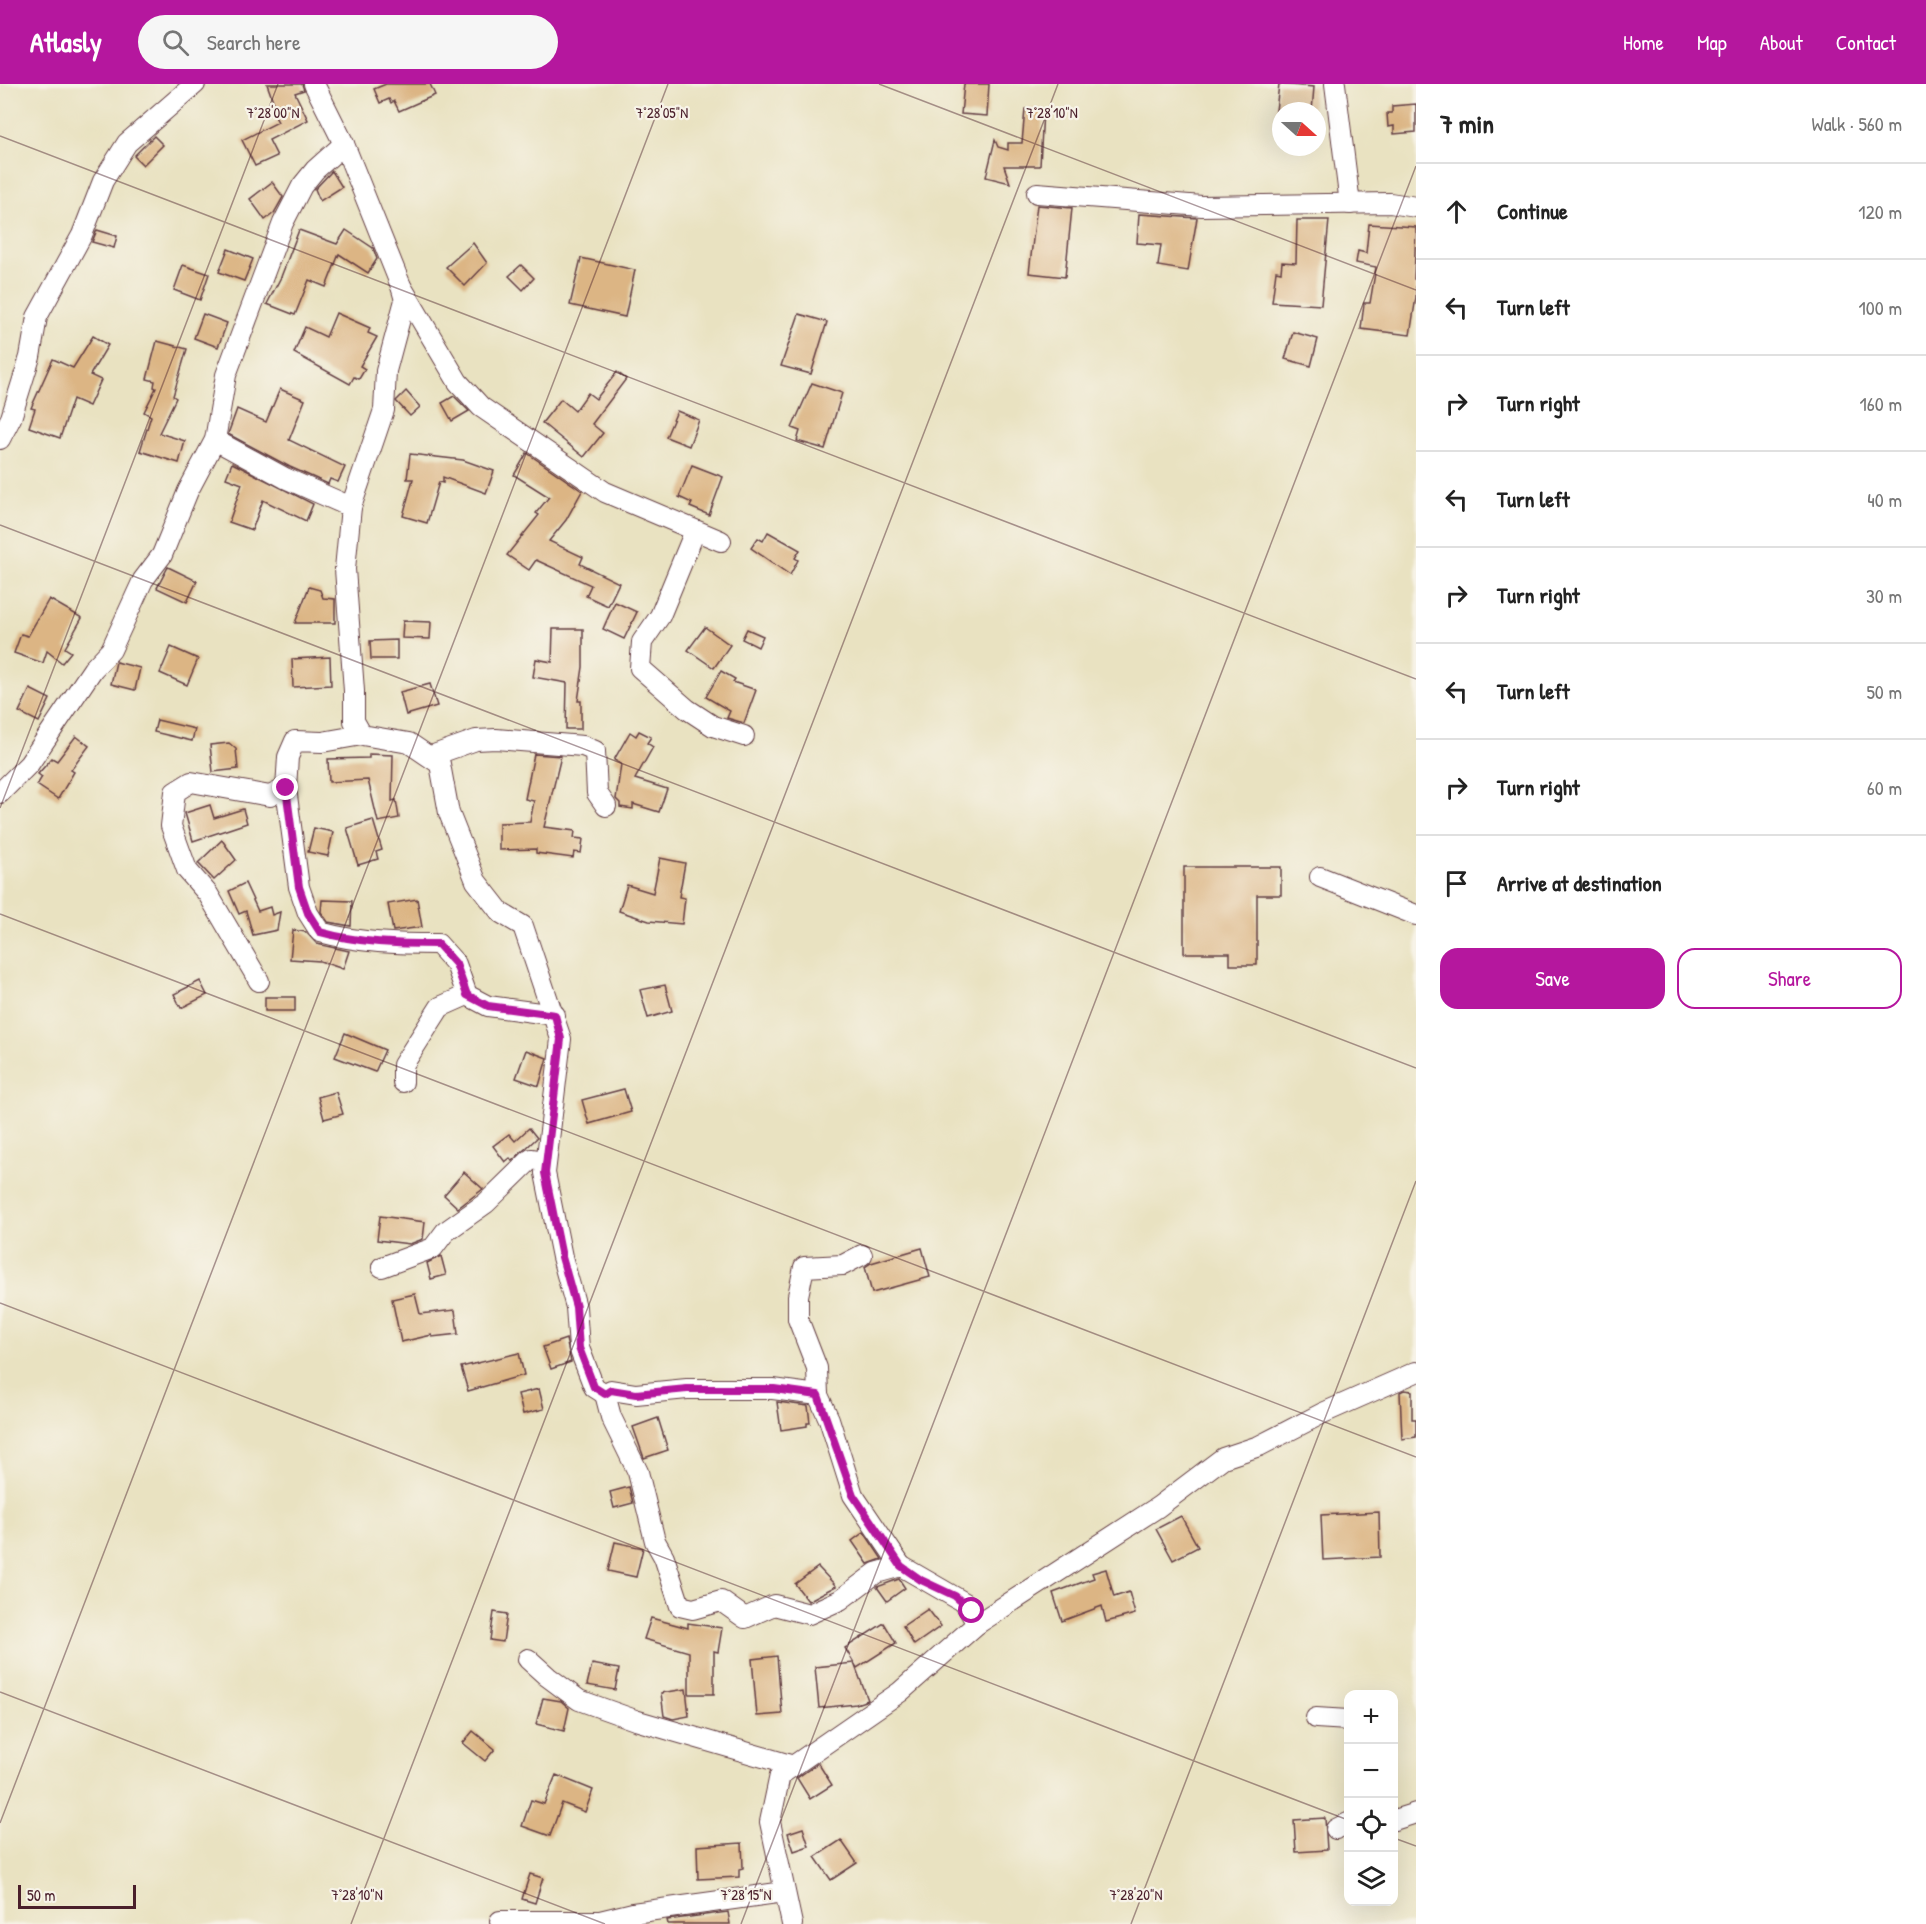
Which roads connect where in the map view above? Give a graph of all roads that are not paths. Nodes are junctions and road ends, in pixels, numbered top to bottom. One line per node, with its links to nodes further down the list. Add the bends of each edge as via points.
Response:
1 (195, 84): 9 (street, via 127,143 108,171 82,235 37,317 30,357 11,418)
2 (314, 84): 4 (street)
3 (1335, 84): 6 (street)
4 (344, 144): 8 (street); 10 (street, via 302,186 283,223 226,375)
5 (1037, 193): 6 (street, via 1202,206)
6 (1350, 204): 7 (street)
7 (1416, 207)
8 (401, 286): 11 (street, via 405,300 386,371 384,410); 12 (street, via 458,382 481,407 605,492)
9 (0, 439)
10 (215, 440): 11 (street, via 285,478); 18 (street, via 188,491 162,555 143,580 111,650 93,669 29,764)
11 (351, 507): 14 (street, via 345,569 354,721)
12 (695, 531): 13 (street); 15 (street, via 660,616 642,642 640,668 713,726)
13 (721, 541)
14 (362, 735): 16 (street, via 409,743); 17 (street, via 322,742 295,741 288,757)
15 (744, 736)
16 (431, 756): 19 (street, via 476,740 583,746 595,751 597,793); 24 (street, via 440,764 449,813 476,880 501,913 524,926)
17 (286, 788): 22 (street, via 270,796 191,782 176,792 172,814 171,826 188,870 208,894); 23 (street, via 299,887 320,932 384,944 438,944 456,964)
18 (0, 793)
19 (606, 806)
20 (1320, 877): 21 (street)
21 (1416, 915)
22 (259, 981)
23 (467, 995): 24 (street, via 488,1006); 25 (street, via 440,1007 403,1065)
24 (555, 1015): 26 (street, via 561,1039)
25 (403, 1082)
26 (545, 1161): 28 (street, via 531,1159 486,1203 446,1232 433,1248); 30 (street, via 562,1257 576,1307 579,1348 588,1378)
27 (862, 1255): 31 (street, via 843,1265 804,1267 798,1318 817,1368)
28 (382, 1268)
29 (1416, 1372): 33 (street, via 1259,1446 1223,1458 1158,1508)
30 (605, 1394): 31 (street, via 611,1390 636,1394 687,1389 774,1389); 32 (street, via 611,1417 638,1472 655,1541 680,1606 693,1609 721,1601 745,1618 774,1605 809,1614 840,1600 876,1573)
31 (818, 1395): 32 (street, via 853,1495)
32 (901, 1566): 33 (street, via 965,1603)
33 (977, 1624): 37 (street, via 900,1692)
34 (528, 1659): 37 (street, via 579,1700)
35 (1316, 1718): 36 (street)
36 (1344, 1720)
37 (794, 1766): 40 (street, via 780,1775 770,1822)
38 (1416, 1813): 39 (street)
39 (1398, 1819)
40 (784, 1892): 41 (street, via 600,1921); 42 (street)
41 (500, 1921)
42 (792, 1924)

